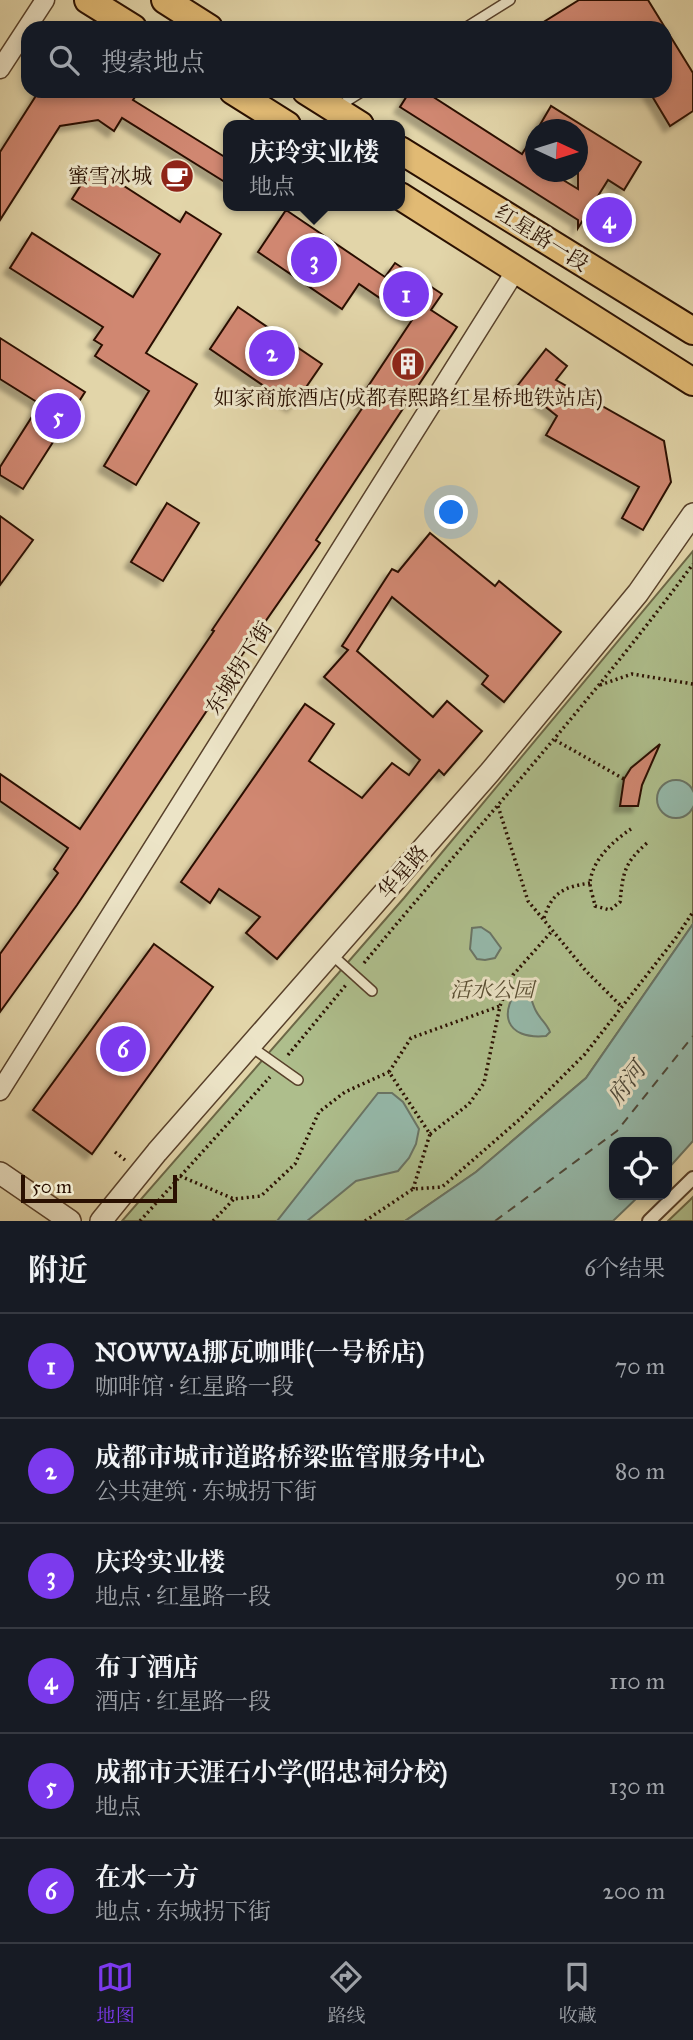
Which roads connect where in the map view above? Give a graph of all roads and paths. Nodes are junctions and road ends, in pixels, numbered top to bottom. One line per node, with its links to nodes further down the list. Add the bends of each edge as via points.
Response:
1 (45, 0): 5 (street)
2 (88, 0): 6 (main road)
3 (165, 0): 7 (main road)
4 (510, 0): 8 (lane)
5 (31, 21)
6 (122, 21)
7 (198, 21)
8 (476, 21)
9 (21, 37): 10 (street)
10 (0, 69)
11 (244, 98): 15 (main road)
12 (317, 98): 14 (main road)
13 (352, 98): 14 (lane)
14 (334, 109): 16 (main road)
15 (279, 120)
16 (352, 120)
17 (405, 153): 20 (main road, 红星路一段)
18 (405, 200): 19 (main road, 红星路一段)
19 (516, 270): 21 (main road, 红星路一段); 44 (street, 东城拐下街)
20 (689, 329)
21 (693, 382)
22 (693, 514): 35 (street, 华星路, via 629,604)
23 (693, 564): 25 (path)
24 (693, 684): 25 (path, via 632,674)
25 (598, 686): 26 (path)
26 (555, 740): 27 (path); 28 (path)
27 (624, 779)
28 (498, 806): 33 (path, via 528,901); 36 (path)
29 (631, 829): 31 (path, via 597,862)
30 (647, 843): 31 (path, via 623,872 620,902 610,910 595,905)
31 (590, 883): 33 (path, via 554,895)
32 (693, 912): 39 (path)
33 (543, 920): 34 (path)
34 (553, 930): 38 (path, via 513,975); 39 (path)
35 (331, 954): 36 (lane); 40 (street, 华星路)
36 (355, 975): 37 (lane); 41 (path)
37 (372, 992)
38 (500, 1006): 42 (path, via 411,1038); 45 (path, via 484,1083 469,1104)
39 (622, 1007): 49 (path, via 585,1054 442,1187)
40 (250, 1046): 41 (lane); 52 (street, 华星路)
41 (280, 1066): 43 (lane); 47 (path)
42 (389, 1072): 45 (path); 50 (path, via 345,1092 319,1112 295,1164 261,1196)
43 (298, 1080)
44 (0, 1091)
45 (430, 1134): 49 (path)
46 (0, 1173): 51 (street)
47 (180, 1176): 50 (path); 53 (path)
48 (693, 1178): 56 (street)
49 (413, 1189): 55 (path)
50 (234, 1199): 54 (path)
51 (70, 1221)
52 (101, 1221)
53 (140, 1221)
54 (213, 1221)
55 (365, 1221)
56 (649, 1221)

